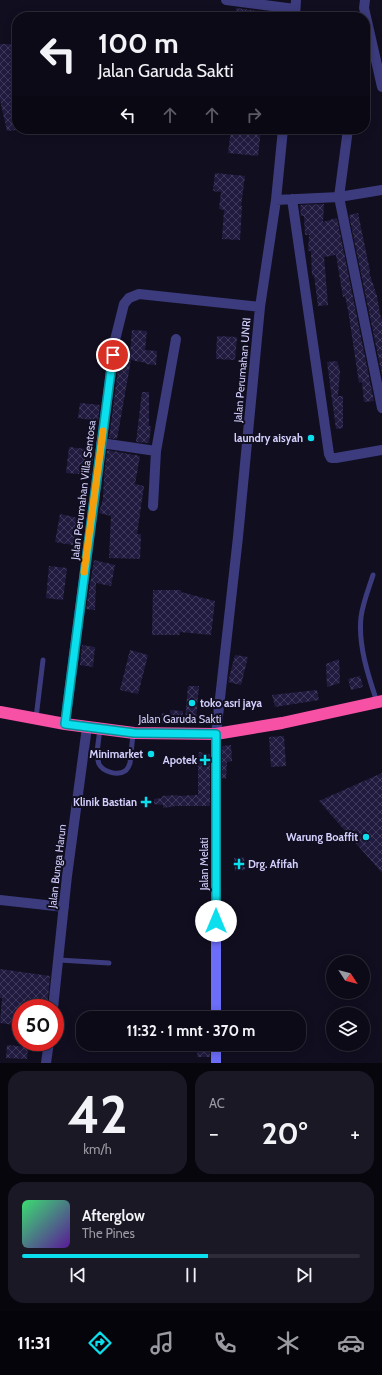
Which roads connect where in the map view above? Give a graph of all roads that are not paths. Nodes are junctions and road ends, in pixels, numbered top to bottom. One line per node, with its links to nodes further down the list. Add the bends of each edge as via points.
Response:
1 (226, 0): 2 (street)
2 (296, 9)
3 (370, 34): 4 (street)
4 (382, 87)
5 (283, 134): 10 (street, Jalan Perumahan UNRI)
6 (347, 134): 8 (street)
7 (382, 190): 8 (street)
8 (339, 197): 9 (street); 13 (street)
9 (292, 199): 10 (street); 15 (street, via 329,454 336,458)
10 (276, 200): 11 (street, Jalan Perumahan UNRI)
11 (260, 307): 14 (street, Jalan Perumahan Villa Sentosa, via 139,294 129,298 124,304 115,340); 27 (street, Jalan Perumahan UNRI)
12 (176, 339): 16 (street)
13 (382, 408)
14 (101, 444): 16 (street); 23 (street, Jalan Perumahan Villa Sentosa)
15 (382, 450)
16 (156, 451): 17 (street)
17 (153, 506)
18 (373, 575): 20 (lane, via 361,615 361,640 371,684)
19 (43, 660): 22 (lane)
20 (379, 701): 27 (highway, Jalan Garuda Sakti, via 282,723)
21 (0, 712): 22 (highway, Jalan Garuda Sakti)
22 (36, 719): 23 (highway, Jalan Garuda Sakti)
23 (65, 724): 24 (highway, Jalan Garuda Sakti)
24 (87, 727): 25 (highway, Jalan Garuda Sakti); 29 (street, Jalan Bunga Harun)
25 (100, 728): 26 (highway, Jalan Garuda Sakti); 26 (lane, via 98,760 102,769 106,771 120,773 128,767)
26 (134, 733): 27 (highway, Jalan Garuda Sakti)
27 (216, 734): 33 (main road, Jalan Melati)
28 (0, 900): 29 (street)
29 (64, 907): 30 (street, Jalan Bunga Harun)
30 (59, 960): 31 (lane); 32 (street, Jalan Bunga Harun)
31 (109, 963)
32 (54, 999)
33 (216, 1011)
34 (48, 1051): 36 (street)
35 (216, 1051): 37 (main road)
36 (46, 1063)
37 (216, 1063)

